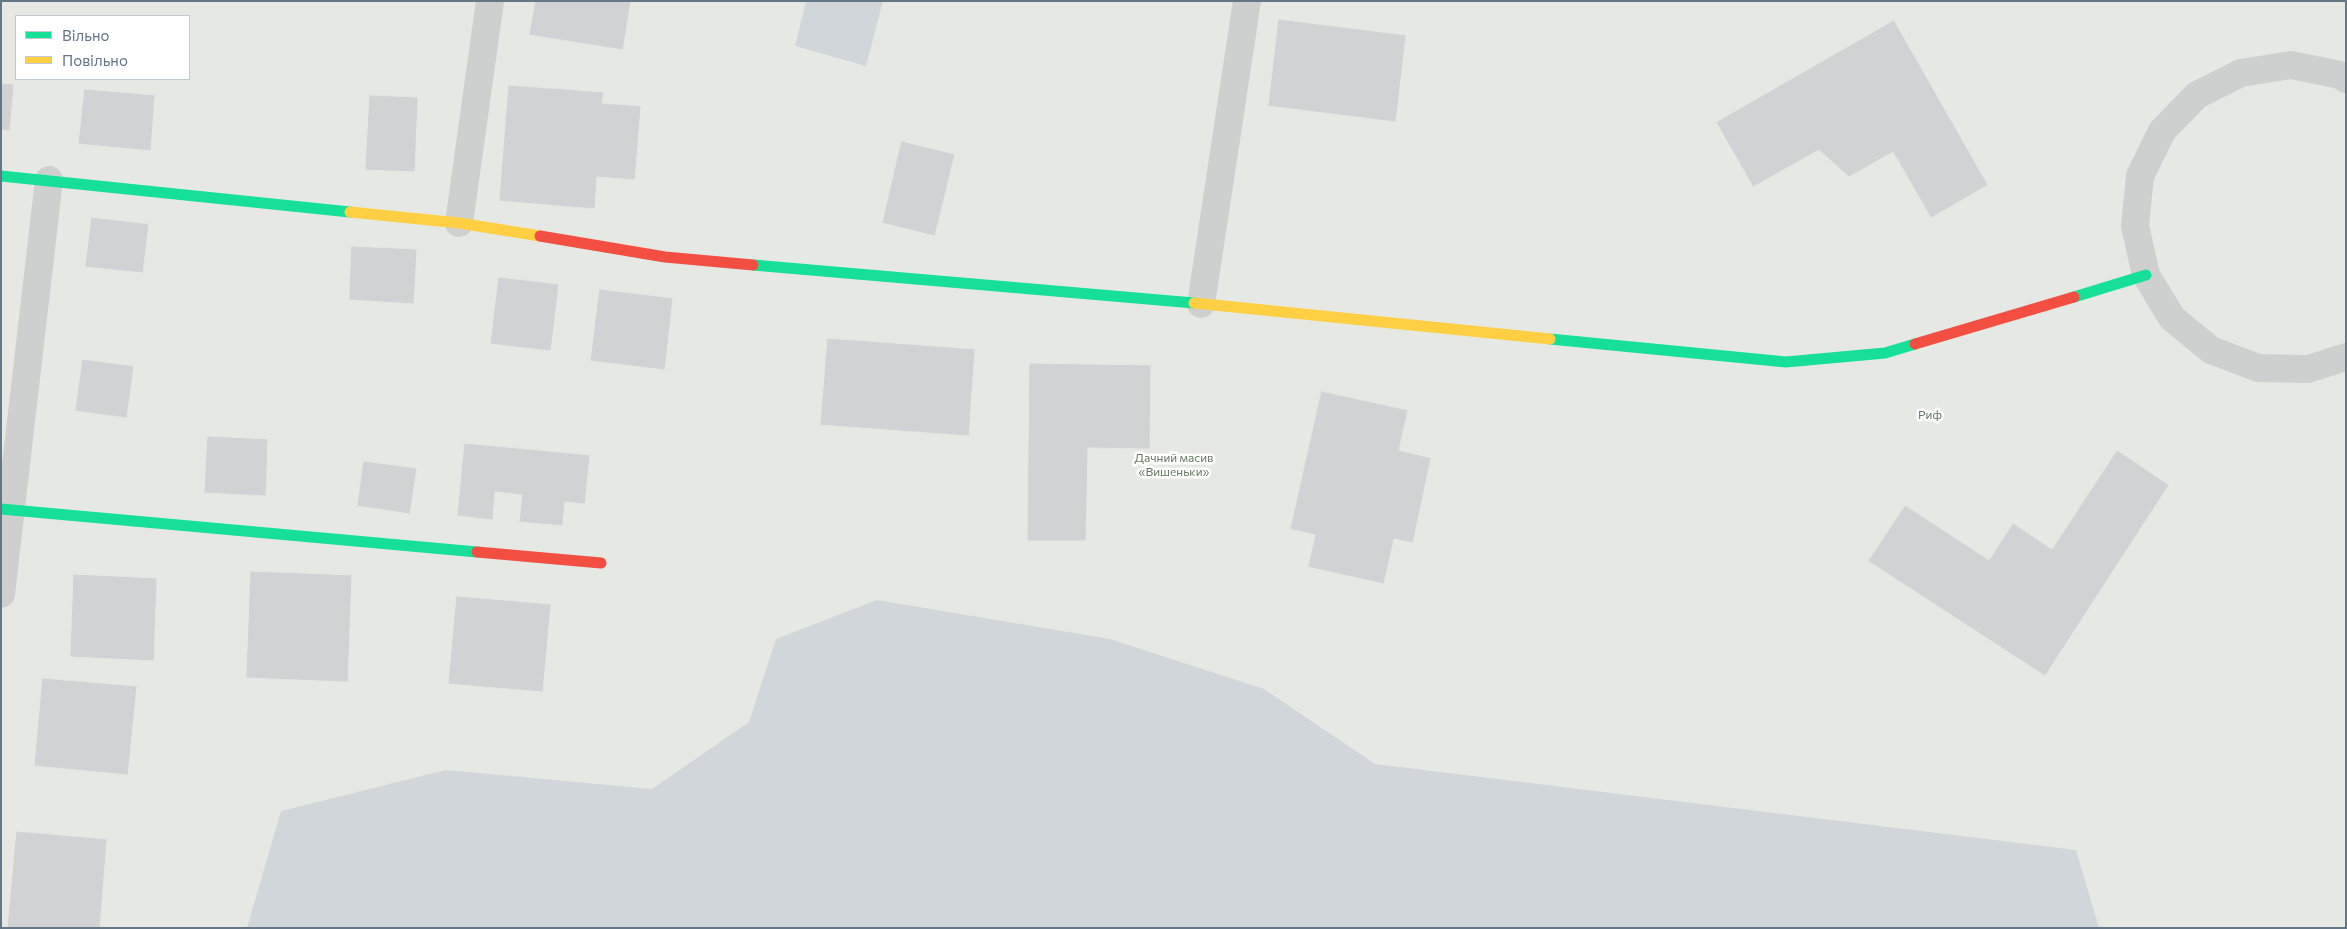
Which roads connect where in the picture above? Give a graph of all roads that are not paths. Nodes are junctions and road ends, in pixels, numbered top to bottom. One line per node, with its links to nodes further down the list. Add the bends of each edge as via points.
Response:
1 (490, 1): 6 (street)
2 (1247, 1): 8 (street)
3 (2346, 79): 7 (street, via 2291,65 2241,72 2196,96 2162,131 2140,176 2135,226)
4 (1, 176): 5 (street)
5 (49, 180): 6 (street); 10 (street)
6 (459, 223): 8 (street, via 665,257)
7 (2146, 275): 8 (street, via 1885,353 1786,362); 9 (street, via 2172,318 2211,350 2258,368 2308,369)
8 (1201, 304)
9 (2346, 357)
10 (6, 510): 11 (street); 12 (street)
11 (601, 563)
12 (1, 594)

